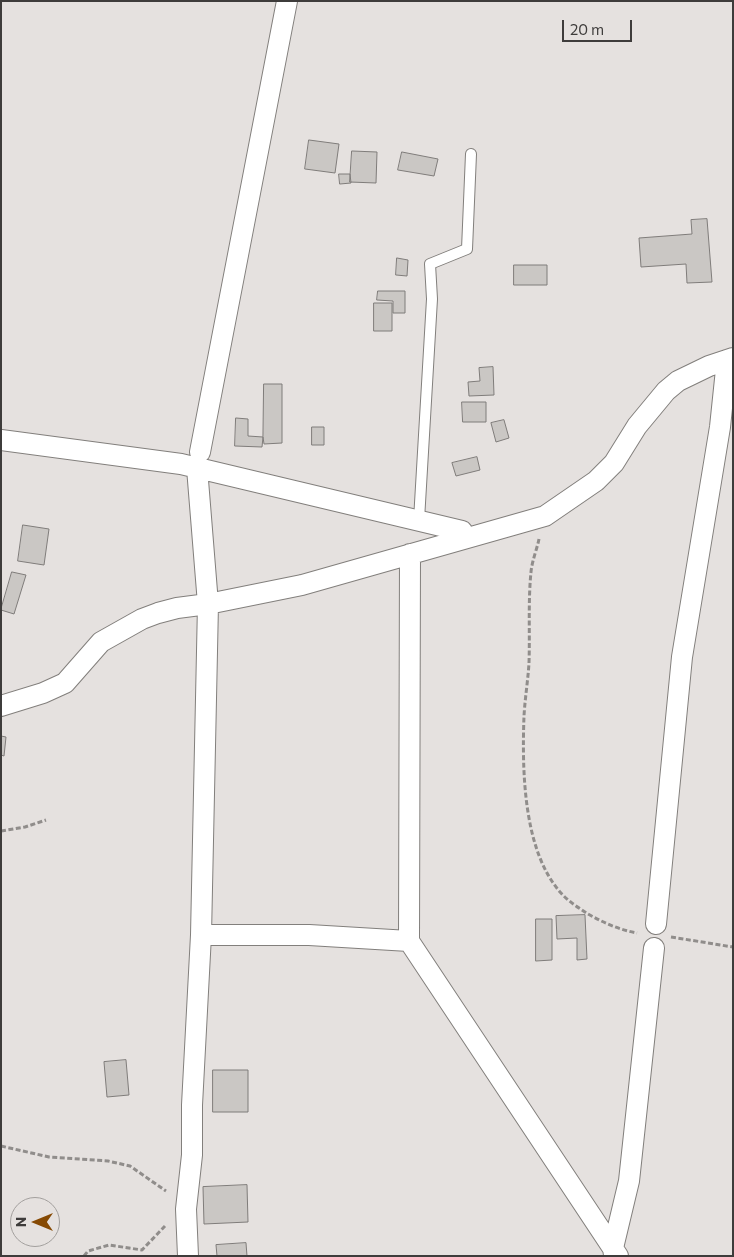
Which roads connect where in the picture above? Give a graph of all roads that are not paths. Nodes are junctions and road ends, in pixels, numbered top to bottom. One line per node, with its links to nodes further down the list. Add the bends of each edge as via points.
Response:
1 (288, 1): 5 (street)
2 (471, 154): 6 (lane, via 467,249 430,264 432,299)
3 (730, 359): 8 (street, via 709,366 666,391 637,426 614,462 596,481 545,516); 13 (street, via 682,657 630,1181)
4 (1, 440): 5 (street, via 181,464)
5 (198, 460): 6 (street); 9 (street)
6 (419, 520): 7 (street)
7 (462, 530)
8 (410, 554): 9 (street, via 302,586); 12 (street)
9 (208, 604): 10 (street, via 177,608 142,619 101,642 65,683); 11 (street)
10 (1, 706)
11 (201, 935): 12 (street, via 309,935); 14 (street, via 192,1155 186,1209)
12 (409, 941): 13 (street)
13 (615, 1253)
14 (188, 1256)

